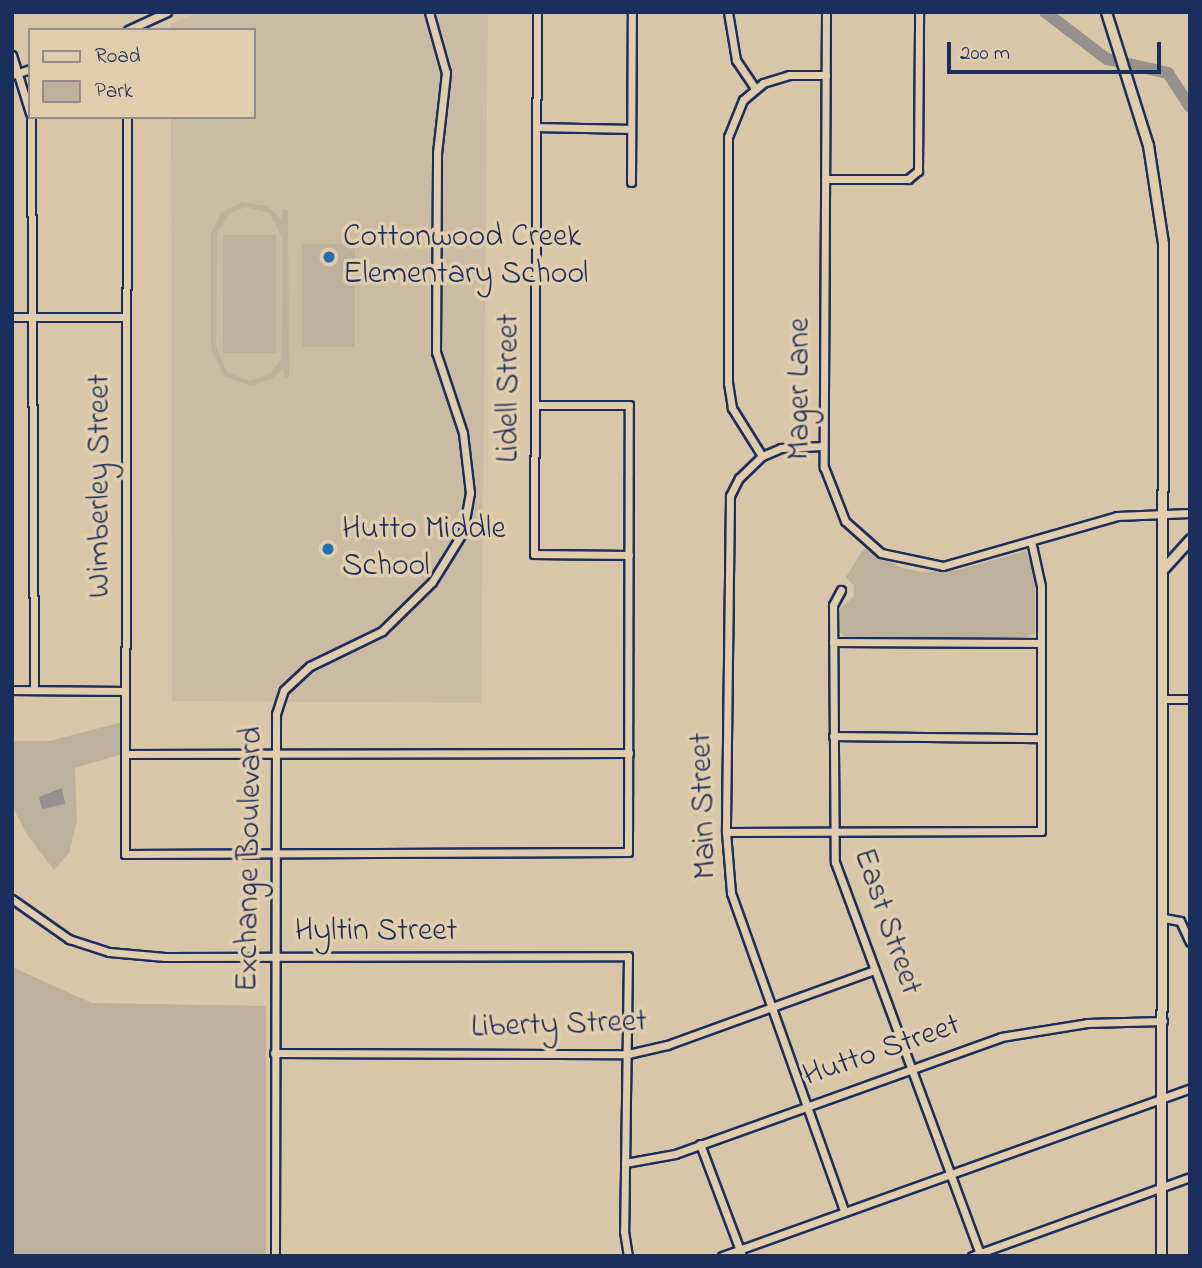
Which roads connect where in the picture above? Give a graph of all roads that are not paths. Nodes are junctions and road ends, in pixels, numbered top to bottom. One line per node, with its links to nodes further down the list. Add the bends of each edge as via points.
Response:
1 (167, 12): 9 (street)
2 (429, 12): 43 (street, Exchange Boulevard, via 446,73 437,153 436,352 469,465 470,494 463,532 432,582 382,631 310,666 284,690 276,714)
3 (537, 12): 17 (street, Lidell Street)
4 (632, 12): 18 (street)
5 (728, 12): 13 (street, via 736,61)
6 (825, 12): 12 (street, Mager Lane)
7 (919, 12): 19 (street, via 918,171 908,179)
8 (1106, 12): 28 (main road, via 1147,145 1161,213)
9 (132, 28)
10 (12, 55): 11 (street)
11 (15, 74): 14 (street)
12 (826, 75): 13 (street, via 789,75); 19 (street, Mager Lane)
13 (755, 88): 26 (street, via 735,114 728,137 727,360 732,408)
14 (28, 110)
15 (30, 119): 22 (street)
16 (127, 119): 23 (street, Wimberley Street)
17 (537, 127): 18 (street); 24 (street, Lidell Street)
18 (631, 129): 20 (street)
19 (825, 179): 25 (street, Mager Lane)
20 (631, 182)
21 (12, 317): 22 (street)
22 (34, 317): 23 (street); 37 (street)
23 (126, 317): 38 (street, Wimberley Street)
24 (535, 405): 31 (street, via 629,405); 31 (street, Lidell Street, via 534,554)
25 (823, 446): 26 (street, via 781,448); 30 (street, Mager Lane, via 835,503 859,536 881,553 943,566)
26 (762, 456): 46 (street, Main Street, via 733,487 727,514)
27 (1190, 513): 28 (street, Mager Lane)
28 (1165, 514): 30 (street, Mager Lane, via 1117,516); 32 (main road)
29 (1190, 539): 32 (main road)
30 (1031, 541): 35 (street, via 1040,573)
31 (629, 555): 44 (street)
32 (1164, 568): 39 (main road)
33 (841, 590): 34 (street, East Street, via 833,605)
34 (833, 642): 35 (street); 41 (street, East Street)
35 (1041, 643): 42 (street)
36 (12, 690): 37 (street)
37 (34, 691): 38 (street)
38 (125, 691): 45 (street, Wimberley Street)
39 (1163, 699): 40 (street); 50 (main road)
40 (1190, 699)
41 (833, 736): 42 (street); 47 (street, East Street)
42 (1041, 738): 47 (street, via 1041,831)
43 (275, 753): 44 (street); 45 (street); 48 (street, Exchange Boulevard)
44 (629, 753): 48 (street, via 628,852)
45 (125, 754): 48 (street, Wimberley Street, via 125,854)
46 (726, 832): 47 (street); 54 (street, Main Street, via 731,893)
47 (832, 833): 53 (street, East Street, via 835,862)
48 (274, 853): 52 (street, Exchange Boulevard)
49 (12, 899): 52 (street, Hyltin Street, via 69,939 109,952)
50 (1164, 918): 51 (street, via 1180,921); 55 (main road)
51 (1190, 942)
52 (274, 956): 56 (street, Exchange Boulevard); 57 (street, Hyltin Street, via 628,956)
53 (874, 970): 54 (street, Liberty Street); 58 (street, East Street)
54 (771, 1007): 57 (street, Liberty Street, via 667,1045); 61 (street, Main Street)
55 (1163, 1021): 58 (street, Hutto Street, via 1034,1029); 60 (main road)
56 (274, 1053): 57 (street, Liberty Street); 70 (street, Exchange Boulevard)
57 (628, 1054): 63 (street)
58 (912, 1066): 61 (street, Hutto Street); 64 (street, East Street)
59 (1190, 1088): 60 (street)
60 (1162, 1098): 64 (street); 66 (main road)
61 (806, 1105): 62 (street, Hutto Street); 67 (street, Main Street)
62 (700, 1144): 63 (street, Hutto Street, via 662,1158); 68 (street)
63 (625, 1163): 71 (street)
64 (950, 1172): 67 (street); 69 (street, East Street)
65 (1190, 1177): 66 (street)
66 (1161, 1187): 69 (street); 73 (main road)
67 (844, 1211): 68 (street)
68 (740, 1253): 72 (street)
69 (978, 1255)
70 (275, 1256)
71 (628, 1256)
72 (722, 1256)
73 (1161, 1256)

